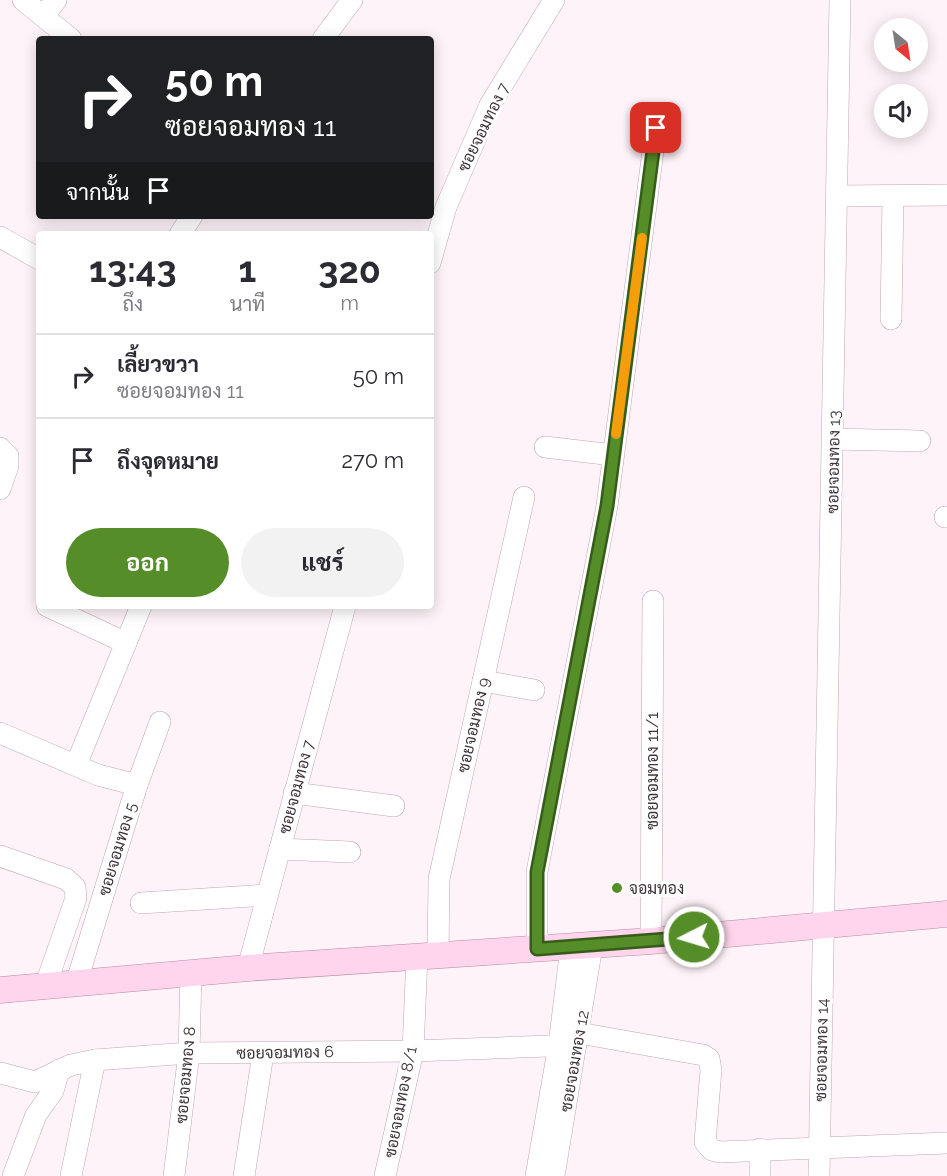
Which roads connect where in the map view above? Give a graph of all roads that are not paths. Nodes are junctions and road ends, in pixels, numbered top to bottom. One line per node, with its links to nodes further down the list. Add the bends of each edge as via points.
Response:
1 (23, 0): 5 (street)
2 (352, 0): 7 (street)
3 (554, 0): 13 (street, ซอยจอมทอง 7, via 490,105 446,207)
4 (840, 0): 10 (street, ซอยจอมทอง 13)
5 (50, 8): 6 (street)
6 (69, 36)
7 (325, 36)
8 (656, 128): 20 (street)
9 (947, 195): 11 (street)
10 (838, 196): 11 (street); 16 (street, ซอยจอมทอง 13)
11 (893, 197): 15 (street)
12 (0, 237): 14 (street)
13 (434, 249)
14 (36, 256)
15 (891, 319)
16 (833, 439): 17 (street); 42 (street, ซอยจอมทอง 13)
17 (920, 441)
18 (545, 447): 20 (street)
19 (0, 448): 21 (street, via 8,456 8,466)
20 (613, 455): 45 (street, via 600,546 537,872)
21 (0, 489)
22 (524, 497): 28 (street, ซอยจอมทอง 9)
23 (653, 601): 43 (street, ซอยจอมทอง 11/1)
24 (53, 609): 27 (street)
25 (140, 609): 27 (street)
26 (344, 609): 34 (street, ซอยจอมทอง 7)
27 (126, 644): 32 (street)
28 (483, 681): 29 (street); 46 (street, ซอยจอมทอง 9, via 439,879)
29 (534, 690)
30 (159, 722): 33 (street)
31 (0, 733): 32 (street, ซอยจอมทอง 5)
32 (76, 765): 33 (street, ซอยจอมทอง 5)
33 (137, 785): 49 (street, ซอยจอมทอง 5)
34 (294, 793): 35 (street); 36 (street, ซอยจอมทอง 7)
35 (394, 806)
36 (280, 849): 37 (street); 39 (street, ซอยจอมทอง 7)
37 (350, 852)
38 (0, 856): 50 (street, via 66,879 75,887 76,898)
39 (267, 895): 40 (street); 47 (street, ซอยจอมทอง 7)
40 (141, 903)
41 (947, 914): 42 (main road)
42 (824, 925): 43 (main road); 60 (street, ซอยจอมทอง 14)
43 (651, 941): 44 (main road)
44 (582, 946): 45 (main road); 52 (street, ซอยจอมทอง 12)
45 (537, 949): 46 (main road)
46 (427, 955): 47 (main road); 53 (street, ซอยจอมทอง 8/1)
47 (248, 968): 48 (main road)
48 (190, 973): 49 (main road); 54 (street, ซอยจอมทอง 8)
49 (76, 984): 50 (main road)
50 (45, 987): 51 (main road)
51 (0, 990)
52 (571, 1041): 53 (street, ซอยจอมทอง 6); 61 (street, ซอยจอมทอง 6, via 703,1055 709,1059 711,1070 705,1142 720,1152); 67 (street); 68 (street, ซอยจอมทอง 12)
53 (413, 1052): 55 (street, ซอยจอมทอง 6); 66 (street, ซอยจอมทอง 8/1)
54 (189, 1053): 55 (street, ซอยจอมทอง 6); 56 (street, ซอยจอมทอง 6); 64 (street, ซอยจอมทอง 8)
55 (263, 1053): 65 (street)
56 (95, 1060): 57 (street, ซอยจอมทอง 6); 63 (street)
57 (59, 1070): 58 (street, ซอยจอมทอง 6, via 35,1082); 62 (street, via 53,1091 36,1115)
58 (0, 1073)
59 (947, 1143): 60 (street)
60 (819, 1147): 61 (street); 70 (street, ซอยจอมทอง 14)
61 (760, 1149): 69 (street)
62 (13, 1176)
63 (71, 1176)
64 (174, 1176)
65 (244, 1176)
66 (385, 1176)
67 (536, 1176)
68 (554, 1176)
69 (760, 1176)
70 (819, 1176)

